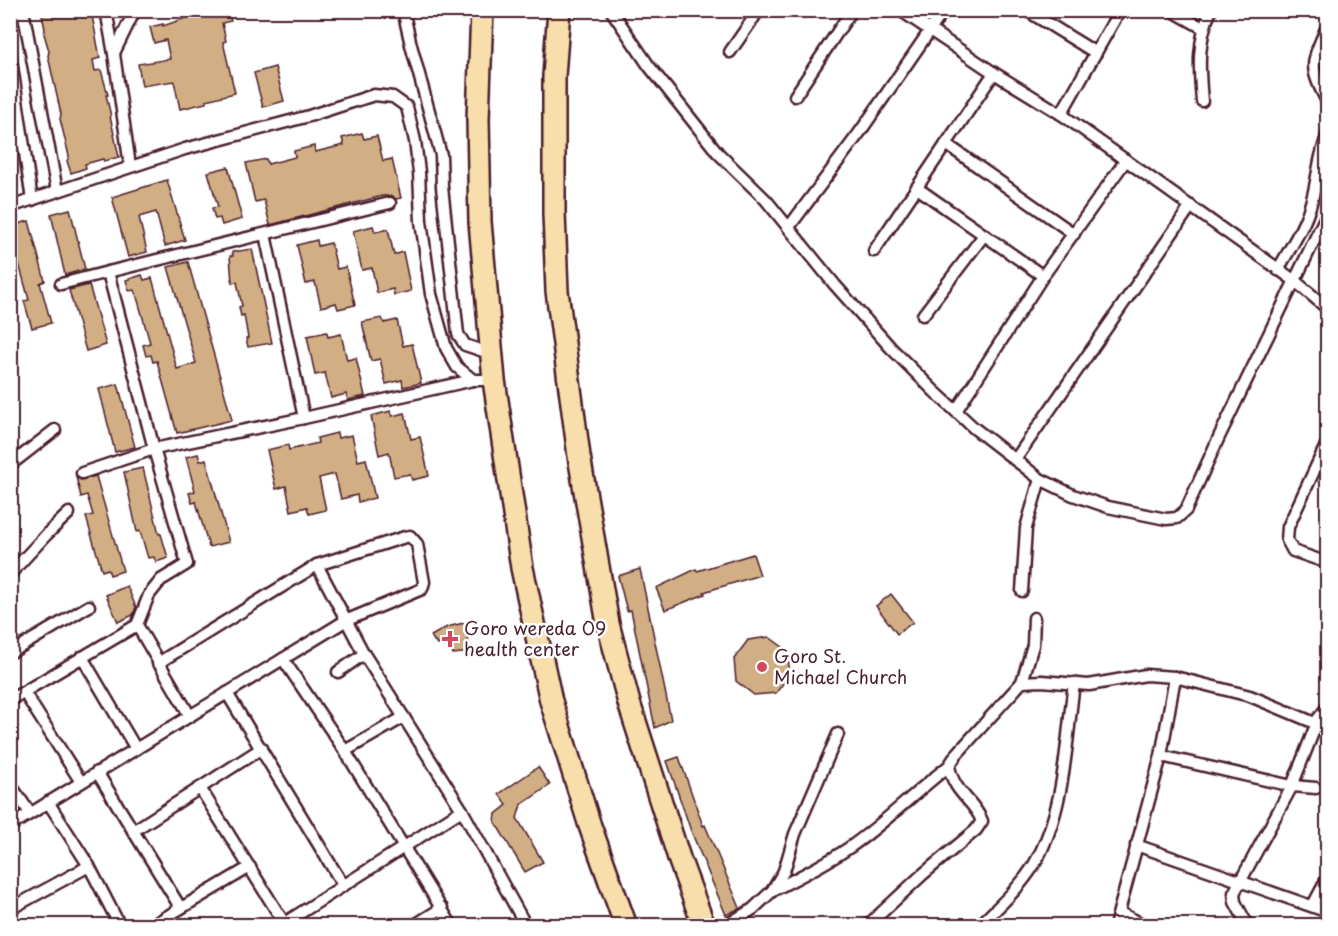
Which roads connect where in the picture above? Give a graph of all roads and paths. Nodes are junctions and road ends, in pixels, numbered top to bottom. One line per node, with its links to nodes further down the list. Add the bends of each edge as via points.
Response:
1 (16, 10): 17 (street)
2 (23, 10): 35 (street)
3 (106, 10): 24 (street)
4 (135, 10): 24 (street)
5 (403, 10): 53 (street, via 441,155 458,334 465,345)
6 (482, 10): 53 (highway, via 480,222)
7 (559, 10): 127 (highway, via 554,97 557,291 579,456 608,624 639,734)
8 (611, 10): 41 (street, via 649,66 718,153)
9 (759, 10): 21 (street)
10 (852, 10): 26 (street)
11 (900, 10): 20 (street)
12 (944, 10): 20 (street)
13 (1120, 10): 23 (street)
14 (1171, 10): 19 (street)
15 (1211, 10): 19 (street)
16 (1033, 12): 23 (street)
17 (10, 23)
18 (1328, 24): 28 (street, via 1313,60 1313,72)
19 (1203, 28): 27 (street, via 1199,66)
20 (930, 30): 25 (street); 41 (street)
21 (730, 52)
22 (10, 53): 36 (street)
23 (1096, 53): 29 (street)
24 (114, 54): 33 (street)
25 (994, 73): 29 (street); 31 (street)
26 (795, 96)
27 (1202, 101)
28 (1328, 103)
29 (1061, 114): 32 (street)
30 (1328, 134): 46 (street, via 1310,206)
31 (946, 144): 34 (street); 44 (street)
32 (1126, 160): 38 (street); 44 (street)
33 (130, 166): 35 (street); 54 (street, via 374,95 393,97 407,107 430,294 446,348 457,367)
34 (917, 188): 43 (street); 45 (street)
35 (57, 191): 36 (street)
36 (32, 200): 39 (street)
37 (390, 203): 42 (street)
38 (1191, 206): 46 (street); 60 (street)
39 (10, 207)
40 (1328, 212): 49 (street)
41 (789, 227): 55 (street, via 877,332)
42 (265, 234): 47 (street); 56 (street)
43 (984, 234): 48 (street); 52 (street)
44 (1074, 234): 48 (street)
45 (874, 251)
46 (1278, 270): 49 (street)
47 (108, 272): 50 (street); 59 (street)
48 (1043, 276): 55 (street)
49 (1295, 281): 51 (street); 63 (street, via 1186,510 1177,518 1108,507)
50 (61, 285)
51 (1328, 309)
52 (923, 315)
53 (492, 354): 54 (highway)
54 (483, 380): 56 (street); 126 (highway, via 551,700)
55 (956, 411): 60 (street)
56 (304, 418): 59 (street)
57 (56, 430): 61 (street)
58 (1328, 441): 65 (street, via 1288,527 1287,540 1293,551)
59 (154, 449): 62 (street); 72 (street, via 187,564 161,580 149,595)
60 (1015, 460): 63 (street)
61 (10, 465)
62 (82, 473)
63 (1040, 479): 68 (street, via 1026,528)
64 (69, 513): 67 (street)
65 (1328, 562)
66 (317, 565): 71 (street); 71 (street, via 405,537 410,536 417,544 422,589); 77 (street)
67 (10, 574)
68 (1022, 591)
69 (89, 606): 73 (street)
70 (1034, 618): 80 (street, via 1033,645)
71 (345, 621): 74 (street); 76 (street)
72 (137, 625): 75 (street); 77 (street)
73 (10, 653)
74 (363, 654): 78 (street); 87 (street)
75 (82, 657): 82 (street); 90 (street)
76 (283, 659): 83 (street); 92 (street)
77 (158, 663): 86 (street)
78 (338, 672)
79 (1175, 677): 81 (street, via 1146,675 1089,685); 88 (street, via 1250,696); 93 (street)
80 (1022, 682): 81 (street); 94 (street)
81 (1074, 683): 130 (street, via 1056,814 1025,878)
82 (24, 692): 84 (street); 96 (street)
83 (227, 693): 86 (street); 91 (street)
84 (10, 700)
85 (1328, 706): 88 (street)
86 (190, 716): 90 (street)
87 (404, 717): 92 (street); 102 (street)
88 (1315, 723): 98 (street)
89 (838, 734): 113 (street, via 795,834 784,871)
90 (136, 748): 95 (street)
91 (262, 748): 99 (street); 112 (street)
92 (345, 751): 107 (street)
93 (1161, 756): 98 (street); 106 (street)
94 (949, 766): 113 (street, via 851,846); 129 (street, via 951,778 982,821)
95 (97, 772): 96 (street); 105 (street)
96 (81, 782): 101 (street)
97 (10, 784): 103 (street)
98 (1292, 786): 100 (street); 111 (street)
99 (200, 788): 105 (street); 109 (street)
100 (1316, 788)
101 (48, 802): 103 (street); 108 (street)
102 (462, 810): 107 (street); 125 (street)
103 (30, 813): 104 (street)
104 (10, 826)
105 (133, 831): 115 (street)
106 (1136, 845): 111 (street); 119 (street)
107 (404, 847): 112 (street); 116 (street)
108 (88, 866): 117 (street); 121 (street)
109 (250, 867): 115 (street); 120 (street)
110 (1328, 877): 114 (street)
111 (1239, 882): 114 (street); 133 (street, via 1234,902)
112 (343, 885): 120 (street)
113 (772, 891): 128 (street, via 753,909)
114 (1312, 905): 118 (street)
115 (180, 907): 122 (street)
116 (442, 908): 123 (street); 124 (street)
117 (10, 909)
118 (1328, 912)
119 (1120, 913): 131 (street); 132 (street)
120 (284, 925)
121 (120, 926)
122 (151, 926)
123 (413, 926)
124 (452, 926)
125 (526, 926)
126 (626, 926)
127 (704, 926)
128 (725, 926)
129 (867, 926)
130 (979, 926)
131 (1115, 926)
132 (1146, 926)
133 (1248, 926)

